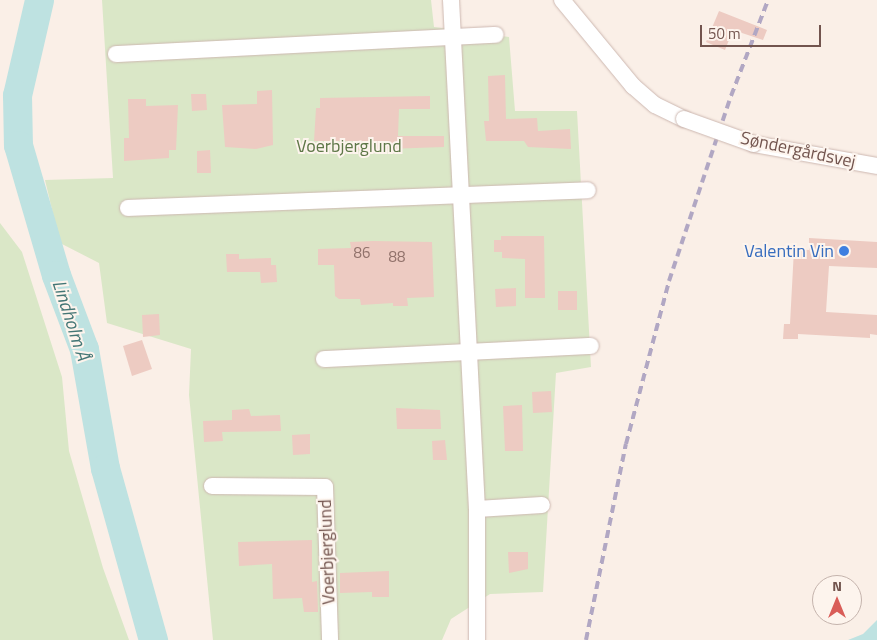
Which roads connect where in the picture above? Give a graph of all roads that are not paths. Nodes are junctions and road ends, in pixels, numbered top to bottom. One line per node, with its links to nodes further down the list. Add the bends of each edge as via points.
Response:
1 (451, 0): 4 (street)
2 (562, 0): 6 (street, Søndergårdsvej, bridge, via 633,86 655,105 684,120 754,144)
3 (496, 35): 4 (street)
4 (452, 37): 5 (street); 8 (street)
5 (116, 54)
6 (877, 166)
7 (588, 190): 8 (street)
8 (460, 196): 9 (street); 11 (street)
9 (128, 208)
10 (591, 346): 11 (street)
11 (467, 351): 12 (street); 15 (street)
12 (324, 359)
13 (212, 486): 16 (street, Voerbjerglund, via 325,487)
14 (542, 505): 15 (street)
15 (477, 509): 17 (street)
16 (330, 640)
17 (476, 640)

